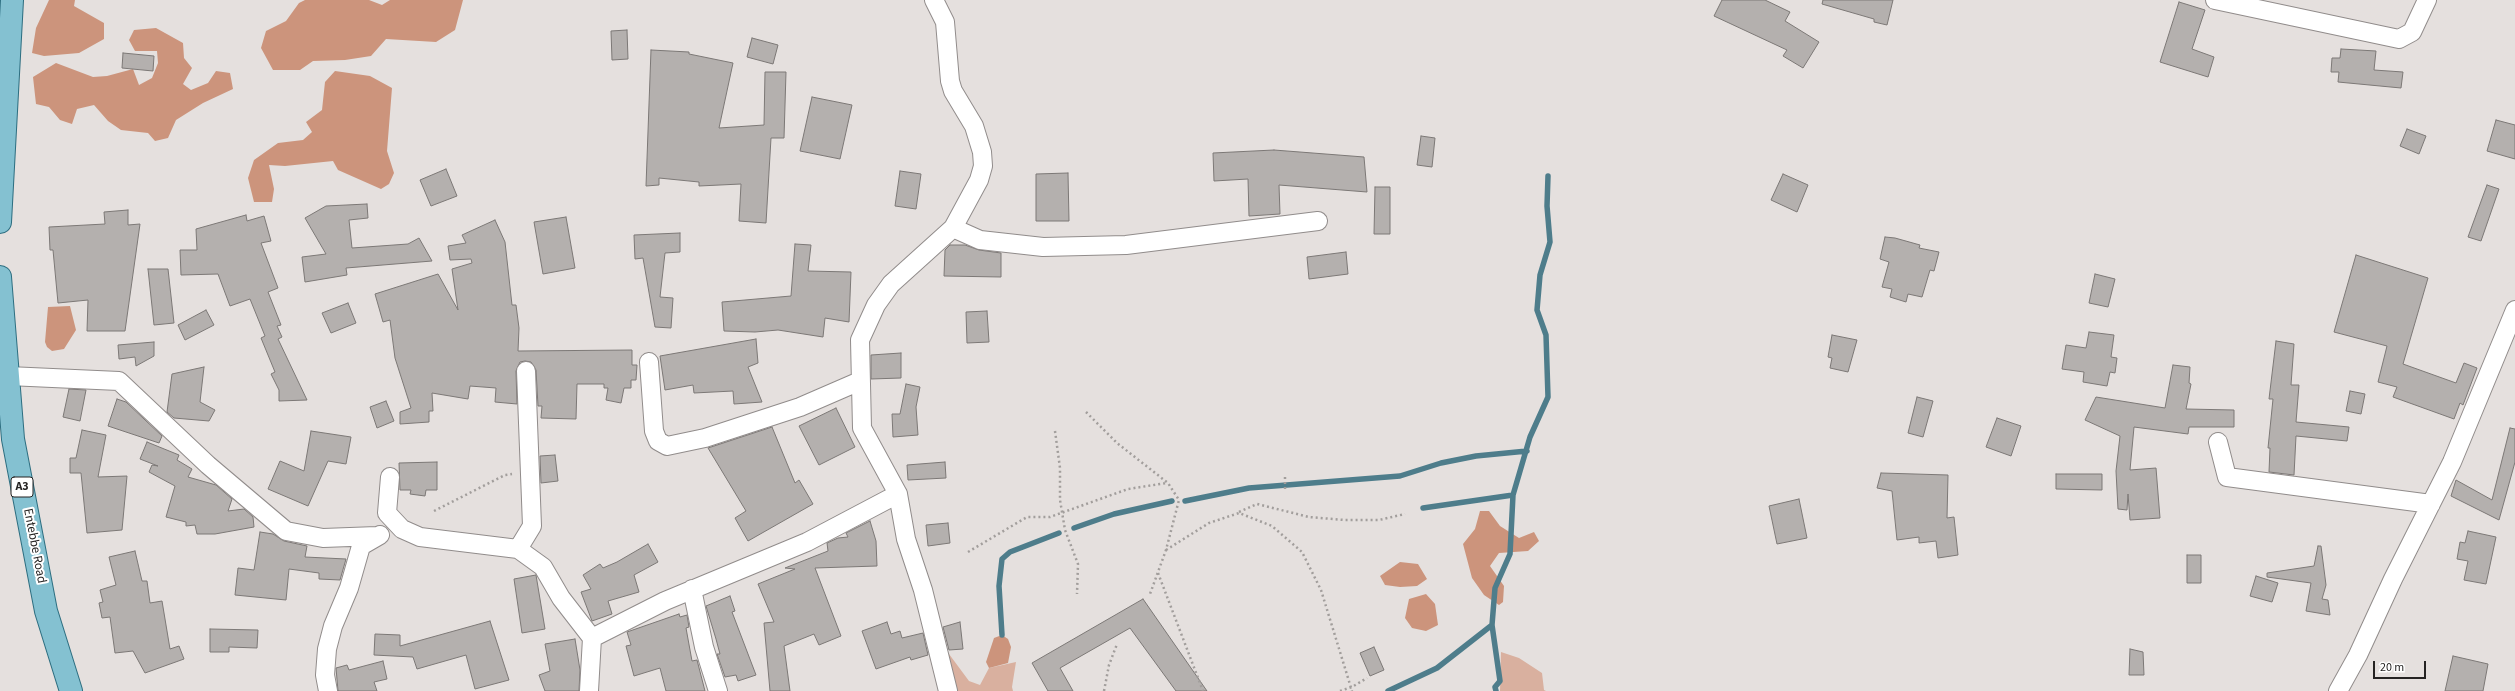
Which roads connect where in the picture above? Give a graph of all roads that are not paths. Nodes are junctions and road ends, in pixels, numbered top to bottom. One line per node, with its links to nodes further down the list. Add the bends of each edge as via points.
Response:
1 (12, 0): 5 (main road)
2 (934, 0): 8 (street, via 945,22 950,81 974,126 982,152 983,166 979,180)
3 (2215, 0): 4 (street, via 2399,39 2412,32)
4 (2427, 0)
5 (2, 163): 7 (main road)
6 (1318, 221): 8 (street, via 1126,245 1043,247 980,240)
7 (0, 222)
8 (953, 228): 14 (street, via 891,284 876,305 860,340)
9 (0, 277): 13 (main road, Entebbe Road / A3)
10 (2515, 310): 18 (street, via 2452,462)
11 (649, 362): 14 (street, via 654,431 658,441 667,446 705,438 800,407)
12 (526, 371): 21 (street, via 532,526)
13 (8, 376): 20 (street, via 119,381 208,465 286,531 323,538); 24 (main road, Entebbe Road / A3, via 13,439 46,611)
14 (860, 381): 17 (street, via 862,428)
15 (2218, 442): 18 (street, via 2228,477)
16 (390, 477): 19 (street, via 387,513)
17 (898, 494): 22 (street, via 807,542); 28 (street, via 906,539 921,583)
18 (2430, 504): 29 (street, via 2358,655)
19 (402, 529): 20 (street); 21 (street, via 420,537)
20 (377, 536): 25 (street, via 361,546 349,588 333,626 327,649 325,675)
21 (518, 549): 23 (street, via 543,567 561,598)
22 (692, 589): 23 (street); 27 (street, via 704,647)
23 (592, 638): 26 (street)
24 (71, 691)
25 (328, 691)
26 (589, 691)
27 (718, 691)
28 (948, 691)
29 (2338, 691)

